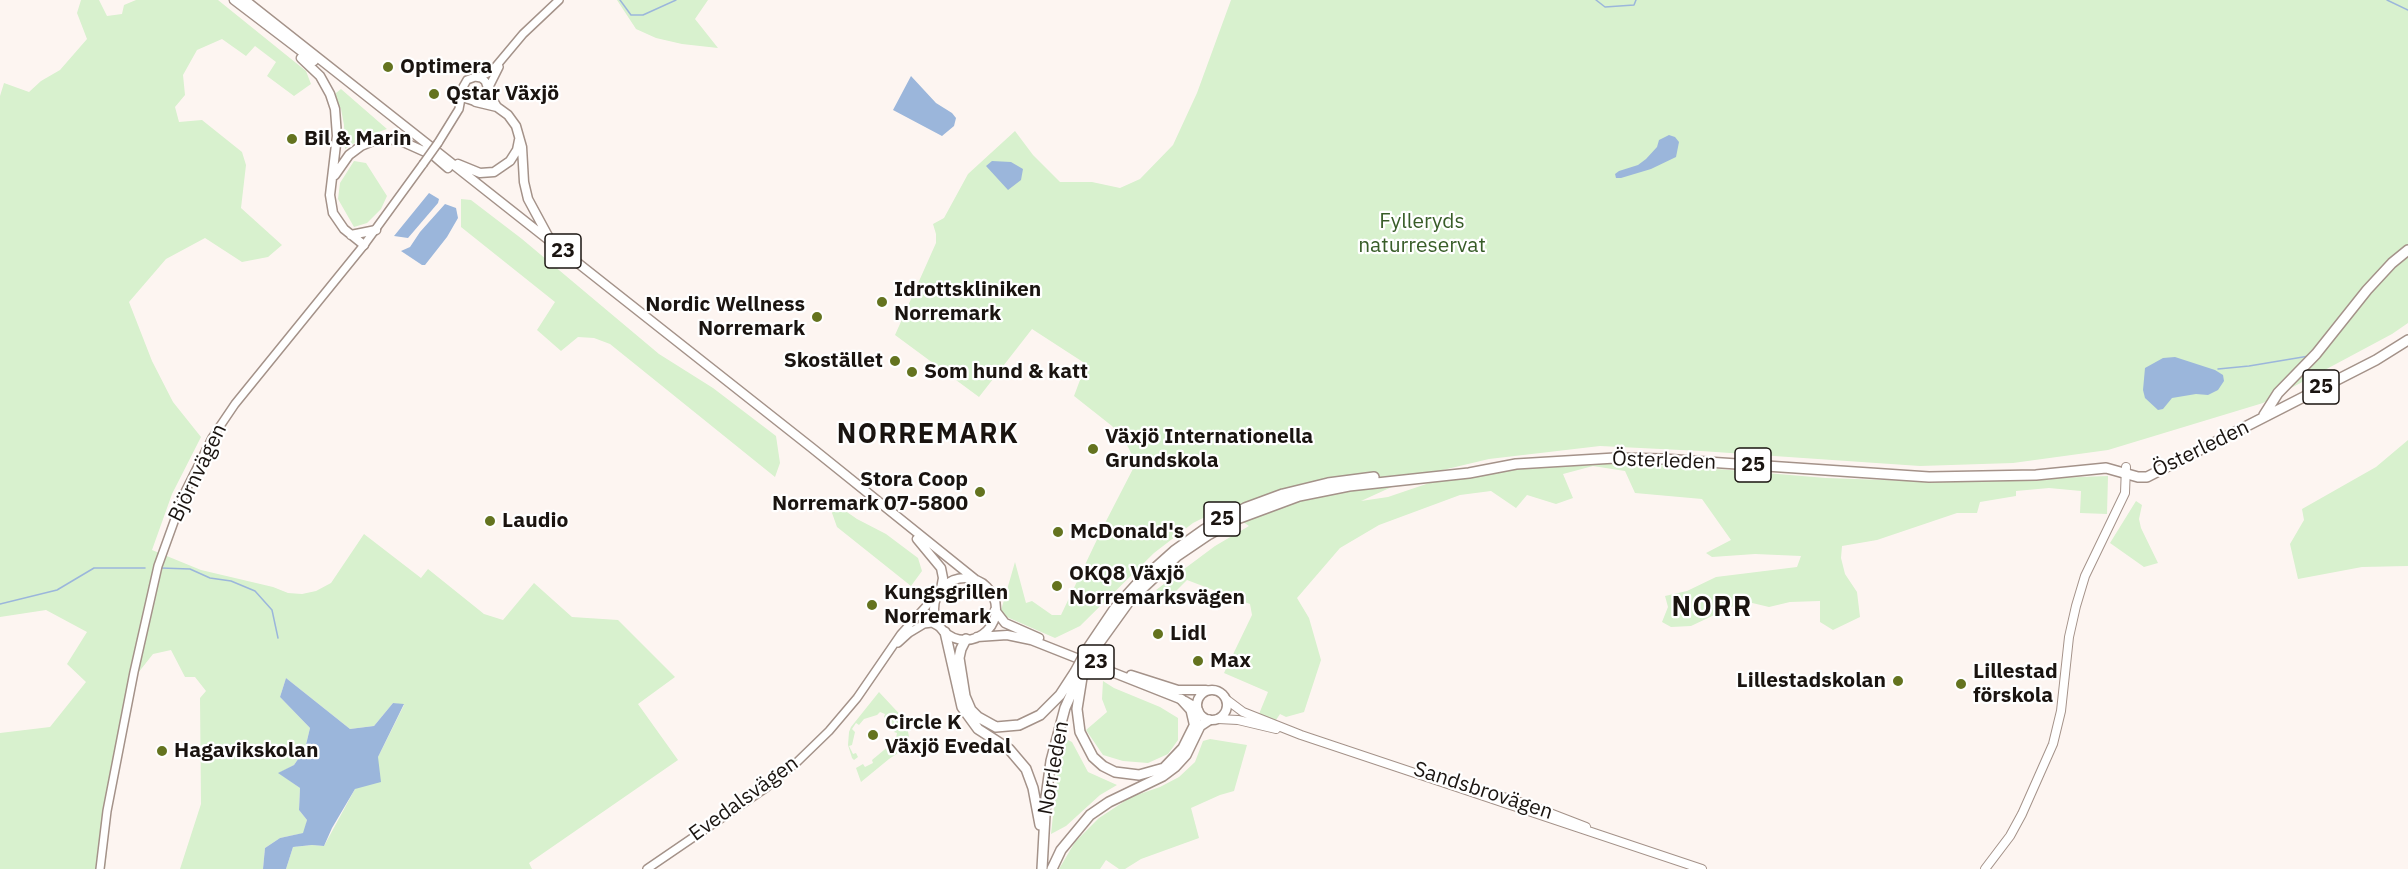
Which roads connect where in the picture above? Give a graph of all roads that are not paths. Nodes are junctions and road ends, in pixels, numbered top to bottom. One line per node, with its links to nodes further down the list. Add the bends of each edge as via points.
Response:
1 (234, 0): 4 (main road, 23)
2 (244, 0): 13 (main road, 23)
3 (558, 0): 5 (street)
4 (268, 27): 13 (main road, 23); 14 (main road, via 321,76 330,94 338,136)
5 (504, 56): 6 (street, via 492,71); 8 (street)
6 (479, 77): 7 (street, via 467,80); 8 (street, via 486,81)
7 (463, 89): 9 (street); 11 (street)
8 (488, 91): 9 (street, via 483,99); 10 (main road)
9 (474, 102): 10 (main road); 11 (street)
10 (497, 107): 12 (main road, via 511,118)
11 (459, 109): 13 (street)
12 (519, 134): 13 (main road, via 514,156 494,172 472,171); 17 (main road, via 528,199)
13 (437, 151): 14 (main road, via 401,141 373,141 349,155); 15 (street, Björnvägen, bridge, via 423,164); 17 (main road, 23); 26 (main road, 23, via 915,536 941,568)
14 (331, 183): 16 (main road, via 333,213)
15 (376, 230): 16 (main road); 18 (street, Björnvägen)
16 (351, 235): 18 (main road)
17 (551, 242): 25 (main road, 23)
18 (364, 245): 41 (street, Björnvägen, via 235,404 212,438 184,494 158,566 134,672)
19 (2408, 250): 23 (highway, via 2373,283 2316,354 2278,393)
20 (2408, 334): 22 (highway, Österleden / 25)
21 (2408, 340): 22 (highway, Österleden / 25)
22 (2369, 362): 23 (highway, Österleden / 25)
23 (2268, 414): 24 (highway, Österleden / 25, via 2154,474 2138,477)
24 (2126, 470): 32 (highway, Österleden / 25, bridge, via 1897,476 1615,458 1348,479 1290,492 1245,508 1191,538 1152,569 1115,608); 46 (main road, via 2122,501 2085,576 2076,606 2054,744 2010,836)
25 (976, 580): 26 (main road, via 955,580); 27 (main road, 23, via 992,594)
26 (940, 591): 28 (main road, 23, via 934,614); 31 (street, Evedalsvägen, via 901,633)
27 (995, 610): 29 (main road, via 992,623); 33 (main road, 23, via 1010,625 1106,666 1178,690)
28 (943, 630): 30 (main road, via 955,638); 31 (street, Evedalsvägen, via 932,623 918,626); 40 (highway, 23, via 962,707 978,729 1009,749 1021,762 1033,788)
29 (977, 637): 30 (main road); 34 (main road, via 1007,635 1031,640)
30 (966, 639): 32 (highway, via 959,658 965,696 978,717 996,727 1019,725 1040,715)
31 (880, 666): 42 (street, Evedalsvägen, via 829,731 796,764)
32 (1079, 672): 38 (highway, via 1080,732 1088,750 1109,770 1139,775 1164,768 1178,756); 40 (highway, Norrleden / 25, via 1052,740); 43 (highway, Norrleden / 25, via 1055,741)
33 (1206, 690): 35 (main road, 23, via 1219,691); 36 (main road, via 1198,698)
34 (1181, 699): 36 (main road); 38 (highway, via 1191,710)
35 (1227, 700): 37 (main road, via 1226,711); 39 (main road, Sandsbrovägen, via 1243,712)
36 (1197, 709): 37 (main road, via 1202,717); 38 (highway)
37 (1214, 719): 39 (main road, Sandsbrovägen, via 1239,720); 44 (highway, via 1200,726 1175,767 1090,815 1066,843)
38 (1194, 726)
39 (1301, 735): 45 (main road, Sandsbrovägen, via 1511,799 1576,822 1600,835)
40 (1040, 825): 43 (highway, Norrleden / 23)
41 (100, 869)
42 (647, 869)
43 (1040, 869)
44 (1052, 869)
45 (1702, 869)
46 (1985, 869)

